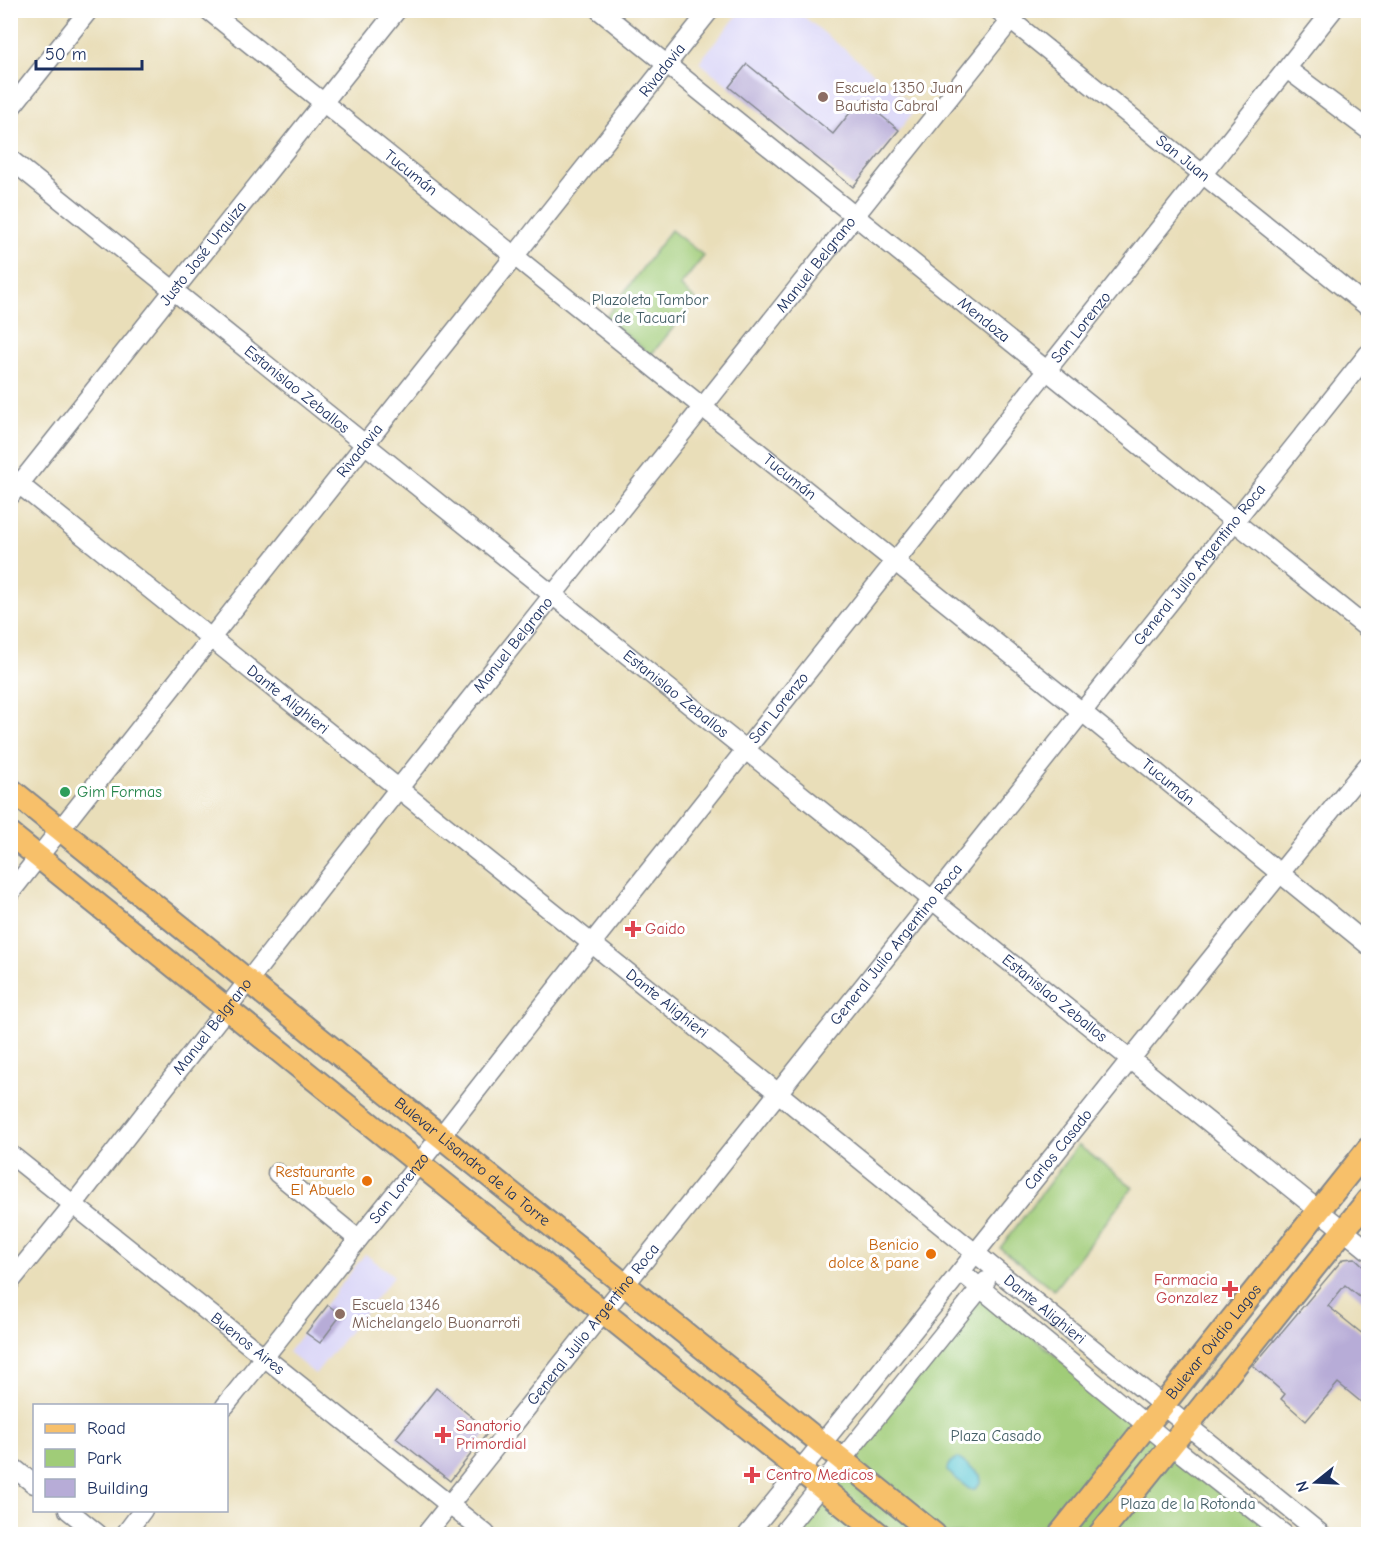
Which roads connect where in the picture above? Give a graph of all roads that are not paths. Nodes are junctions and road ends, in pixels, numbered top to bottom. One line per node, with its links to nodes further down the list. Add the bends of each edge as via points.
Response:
1 (89, 10): 11 (street)
2 (208, 10): 10 (street, Tucumán)
3 (397, 10): 10 (street, Justo José Urquiza)
4 (599, 10): 8 (street, Mendoza)
5 (710, 10): 8 (street, Rivadavia)
6 (1333, 10): 9 (street, San Lorenzo)
7 (1009, 14): 14 (street, San Juan); 15 (street, Manuel Belgrano)
8 (667, 65): 15 (street, Mendoza); 16 (street, Rivadavia)
9 (1287, 69): 12 (street); 14 (street, San Lorenzo)
10 (323, 103): 16 (street, Tucumán); 17 (street, Justo José Urquiza)
11 (10, 109)
12 (1367, 129)
13 (10, 159): 17 (street, Estanislao Zeballos)
14 (1203, 175): 18 (street, San Juan); 20 (street, San Lorenzo)
15 (855, 216): 20 (street, Mendoza); 21 (street, Manuel Belgrano)
16 (514, 257): 21 (street, Tucumán); 22 (street, Rivadavia)
17 (174, 291): 22 (street, Estanislao Zeballos); 23 (street, Justo José Urquiza)
18 (1368, 307)
19 (1368, 354): 24 (street, General Julio Argentino Roca)
20 (1048, 371): 24 (street, Mendoza); 25 (street, San Lorenzo)
21 (702, 408): 25 (street, Tucumán); 26 (street, Manuel Belgrano)
22 (366, 444): 26 (street, Estanislao Zeballos); 28 (street, Rivadavia)
23 (14, 485): 28 (street, Dante Alighieri)
24 (1235, 521): 27 (street, Mendoza); 29 (street, General Julio Argentino Roca)
25 (895, 561): 29 (street, Tucumán); 30 (street, San Lorenzo)
26 (553, 595): 30 (street, Estanislao Zeballos); 32 (street, Manuel Belgrano)
27 (1368, 629)
28 (211, 638): 32 (street, Dante Alighieri); 34 (street, Rivadavia)
29 (1082, 711): 37 (street, Tucumán); 39 (street, General Julio Argentino Roca)
30 (746, 750): 39 (street, Estanislao Zeballos); 40 (street, San Lorenzo)
31 (1368, 765): 37 (street, Carlos Casado)
32 (399, 788): 40 (street, Dante Alighieri); 42 (street, Manuel Belgrano)
33 (10, 789): 34 (main road, Bulevar Lisandro de la Torre)
34 (61, 830): 36 (street, Rivadavia); 42 (main road, Bulevar Lisandro de la Torre)
35 (10, 834): 36 (main road)
36 (39, 858): 38 (street, Rivadavia); 43 (main road)
37 (1281, 872): 41 (street, Tucumán); 44 (street, Carlos Casado)
38 (10, 893)
39 (932, 899): 44 (street, Estanislao Zeballos); 45 (street, General Julio Argentino Roca)
40 (592, 943): 45 (street, Dante Alighieri); 46 (street, San Lorenzo)
41 (1368, 945)
42 (249, 981): 43 (street, Manuel Belgrano); 46 (main road, Bulevar Lisandro de la Torre)
43 (226, 1009): 49 (main road); 52 (street, Manuel Belgrano)
44 (1129, 1059): 53 (street, Estanislao Zeballos); 57 (street, Carlos Casado)
45 (777, 1092): 57 (street, Dante Alighieri); 61 (street, General Julio Argentino Roca)
46 (441, 1136): 49 (street, San Lorenzo); 61 (main road, Bulevar Lisandro de la Torre)
47 (1368, 1149): 53 (main road, Bulevar Ovidio Lagos)
48 (10, 1154): 52 (street, Buenos Aires)
49 (419, 1164): 55 (street, San Lorenzo); 63 (main road)
50 (277, 1173): 55 (street)
51 (1368, 1200): 54 (main road, Bulevar Ovidio Lagos)
52 (73, 1205): 60 (street, Manuel Belgrano); 64 (street, Buenos Aires)
53 (1320, 1210): 54 (street, Estanislao Zeballos); 66 (main road, Bulevar Ovidio Lagos)
54 (1344, 1230): 56 (street, Estanislao Zeballos); 68 (main road, Bulevar Ovidio Lagos)
55 (358, 1239): 64 (street, San Lorenzo)
56 (1368, 1250)
57 (977, 1253): 58 (street, Dante Alighieri); 59 (street, Carlos Casado)
58 (995, 1268): 62 (street); 66 (street, Dante Alighieri)
59 (961, 1272): 62 (street, Dante Alighieri); 69 (street, Carlos Casado)
60 (10, 1282)
61 (626, 1285): 63 (street, General Julio Argentino Roca); 69 (main road, Bulevar Lisandro de la Torre)
62 (980, 1289): 67 (street, Dante Alighieri); 71 (street)
63 (604, 1313): 73 (main road); 76 (street, General Julio Argentino Roca)
64 (262, 1357): 65 (street, San Lorenzo); 76 (street, Buenos Aires)
65 (227, 1404)
66 (1164, 1405): 67 (main road, Bulevar Ovidio Lagos); 68 (street, Dante Alighieri)
67 (1148, 1425): 70 (street, Dante Alighieri); 87 (main road, Bulevar Ovidio Lagos)
68 (1187, 1425): 70 (main road, Bulevar Ovidio Lagos); 90 (street, Dante Alighieri)
69 (822, 1445): 71 (main road, Bulevar Lisandro de la Torre); 73 (street, Carlos Casado)
70 (1172, 1446): 88 (main road, Bulevar Ovidio Lagos); 89 (street, Dante Alighieri)
71 (843, 1461): 75 (street); 86 (main road, Bulevar Lisandro de la Torre)
72 (10, 1466): 74 (street)
73 (800, 1471): 75 (main road); 83 (street, Carlos Casado)
74 (33, 1483)
75 (821, 1487): 84 (street); 85 (main road)
76 (448, 1506): 81 (street, General Julio Argentino Roca); 82 (street, Buenos Aires)
77 (70, 1512): 79 (street)
78 (142, 1512): 80 (street)
79 (98, 1534)
80 (125, 1534)
81 (426, 1534)
82 (486, 1534)
83 (748, 1534)
84 (782, 1534)
85 (879, 1534)
86 (934, 1534)
87 (1060, 1534)
88 (1100, 1534)
89 (1284, 1534)
90 (1321, 1534)

